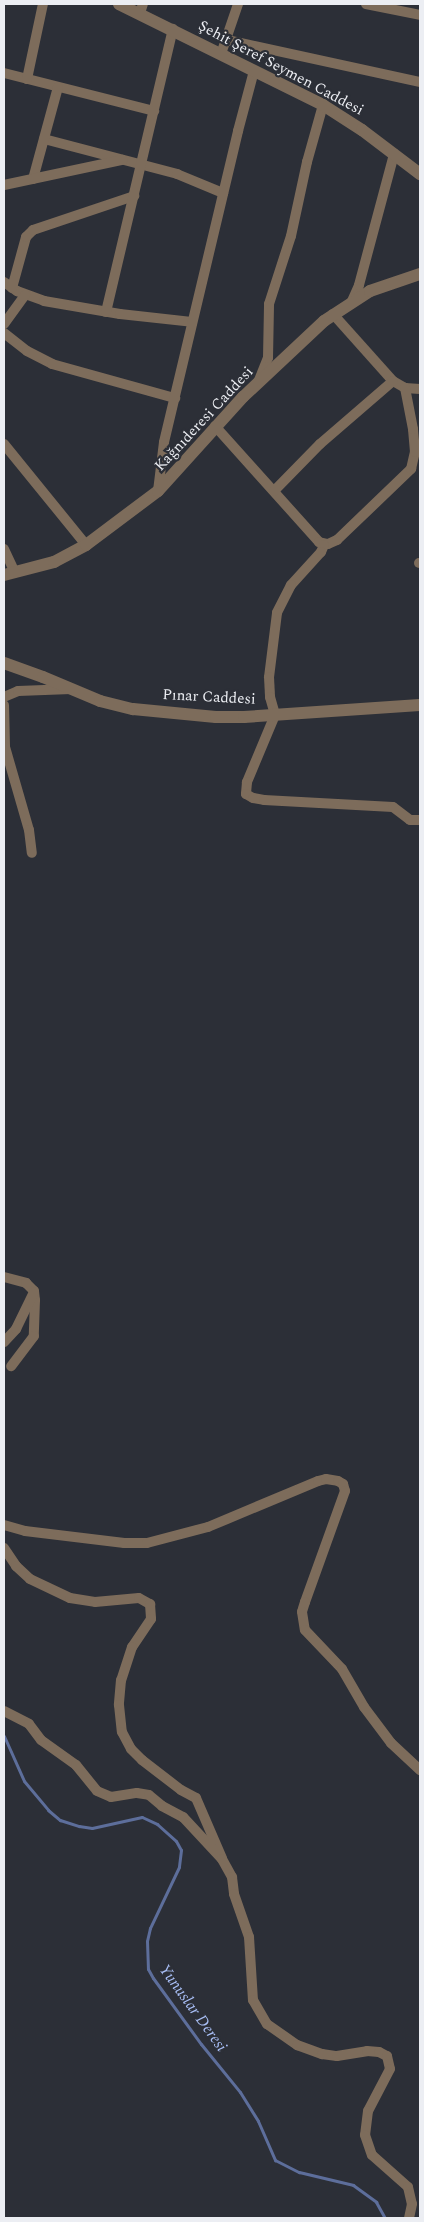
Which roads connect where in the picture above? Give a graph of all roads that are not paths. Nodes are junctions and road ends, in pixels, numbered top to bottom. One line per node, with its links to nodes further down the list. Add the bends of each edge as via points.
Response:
1 (43, 4): 12 (street)
2 (119, 4): 5 (street, Şehit Şeref Seymen Caddesi)
3 (238, 4): 8 (street)
4 (366, 4): 6 (street)
5 (141, 9): 7 (street, Şehit Şeref Seymen Caddesi)
6 (420, 15)
7 (172, 30): 9 (street, Şehit Şeref Seymen Caddesi); 16 (street)
8 (227, 40): 9 (street); 13 (street)
9 (221, 54): 10 (street, Şehit Şeref Seymen Caddesi)
10 (254, 71): 15 (street, Şehit Şeref Seymen Caddesi); 24 (street)
11 (4, 73): 12 (street)
12 (27, 79): 14 (street)
13 (420, 82)
14 (58, 87): 16 (street); 17 (street)
15 (323, 106): 18 (street, Şehit Şeref Seymen Caddesi); 36 (street, via 269,304 268,358)
16 (154, 111): 20 (street)
17 (44, 139): 19 (street); 22 (street)
18 (394, 154): 21 (street, Şehit Şeref Seymen Caddesi); 29 (street)
19 (126, 160): 20 (street); 22 (street)
20 (141, 164): 24 (street, via 187,177); 25 (street)
21 (420, 174)
22 (33, 179): 23 (street)
23 (4, 185)
24 (223, 193): 32 (street)
25 (134, 196): 27 (street, via 33,230 26,237); 30 (street)
26 (420, 274): 29 (street, Kağnıderesi Caddesi, via 388,284)
27 (8, 285): 28 (street)
28 (25, 295): 30 (street); 33 (street)
29 (352, 301): 31 (street, Kağnıderesi Caddesi)
30 (106, 312): 32 (street)
31 (333, 314): 35 (street); 36 (street, Kağnıderesi Caddesi)
32 (192, 322): 39 (street)
33 (4, 324)
34 (4, 333): 39 (street, via 27,351 52,364)
35 (393, 381): 37 (street); 44 (street, via 320,444)
36 (258, 383): 40 (street, Kağnıderesi Caddesi)
37 (405, 388): 38 (street); 42 (street)
38 (420, 389)
39 (175, 398): 43 (street, via 164,442)
40 (215, 426): 43 (street, Kağnıderesi Caddesi); 44 (street)
41 (4, 444): 45 (street)
42 (415, 471): 46 (street, via 337,540)
43 (158, 491): 45 (street, Kağnıderesi Caddesi)
44 (274, 491): 46 (street)
45 (86, 545): 48 (street, Kağnıderesi Caddesi, via 54,562)
46 (324, 545): 54 (street, via 291,585 277,613 269,677)
47 (4, 549): 48 (street)
48 (9, 574)
49 (4, 664): 50 (street, Pınar Caddesi)
50 (72, 689): 51 (street, via 18,691); 54 (street, Pınar Caddesi, via 100,701 133,709 216,717)
51 (4, 697)
52 (420, 705): 54 (street, Pınar Caddesi)
53 (4, 706): 56 (street, via 5,747 29,830)
54 (275, 715): 55 (street, via 247,782 249,796 264,800 393,807 410,820)
55 (420, 820)
56 (32, 853)
57 (4, 1276): 58 (street, via 19,1279)
58 (34, 1291): 59 (street, via 16,1329); 60 (street, via 34,1336)
59 (4, 1342)
60 (11, 1366)
61 (4, 1525): 64 (street, via 25,1532 147,1544 208,1527 318,1481 338,1481 345,1491 302,1612 305,1630 342,1669 364,1707 391,1743)
62 (4, 1548): 65 (street, via 30,1579 70,1598 95,1602 139,1598 150,1604 151,1619 132,1647 123,1673 119,1704 122,1732 131,1749 142,1760 196,1798)
63 (4, 1711): 65 (street, via 29,1724 41,1740 76,1765 97,1792 111,1797 137,1793 149,1795 182,1817)
64 (420, 1770)
65 (222, 1859): 66 (street, via 232,1877 234,1894 249,1937 253,2000 267,2024 297,2045 322,2054 337,2056 367,2051 387,2056 390,2069 368,2111 365,2135 372,2155 408,2187 412,2204)
66 (409, 2218)

